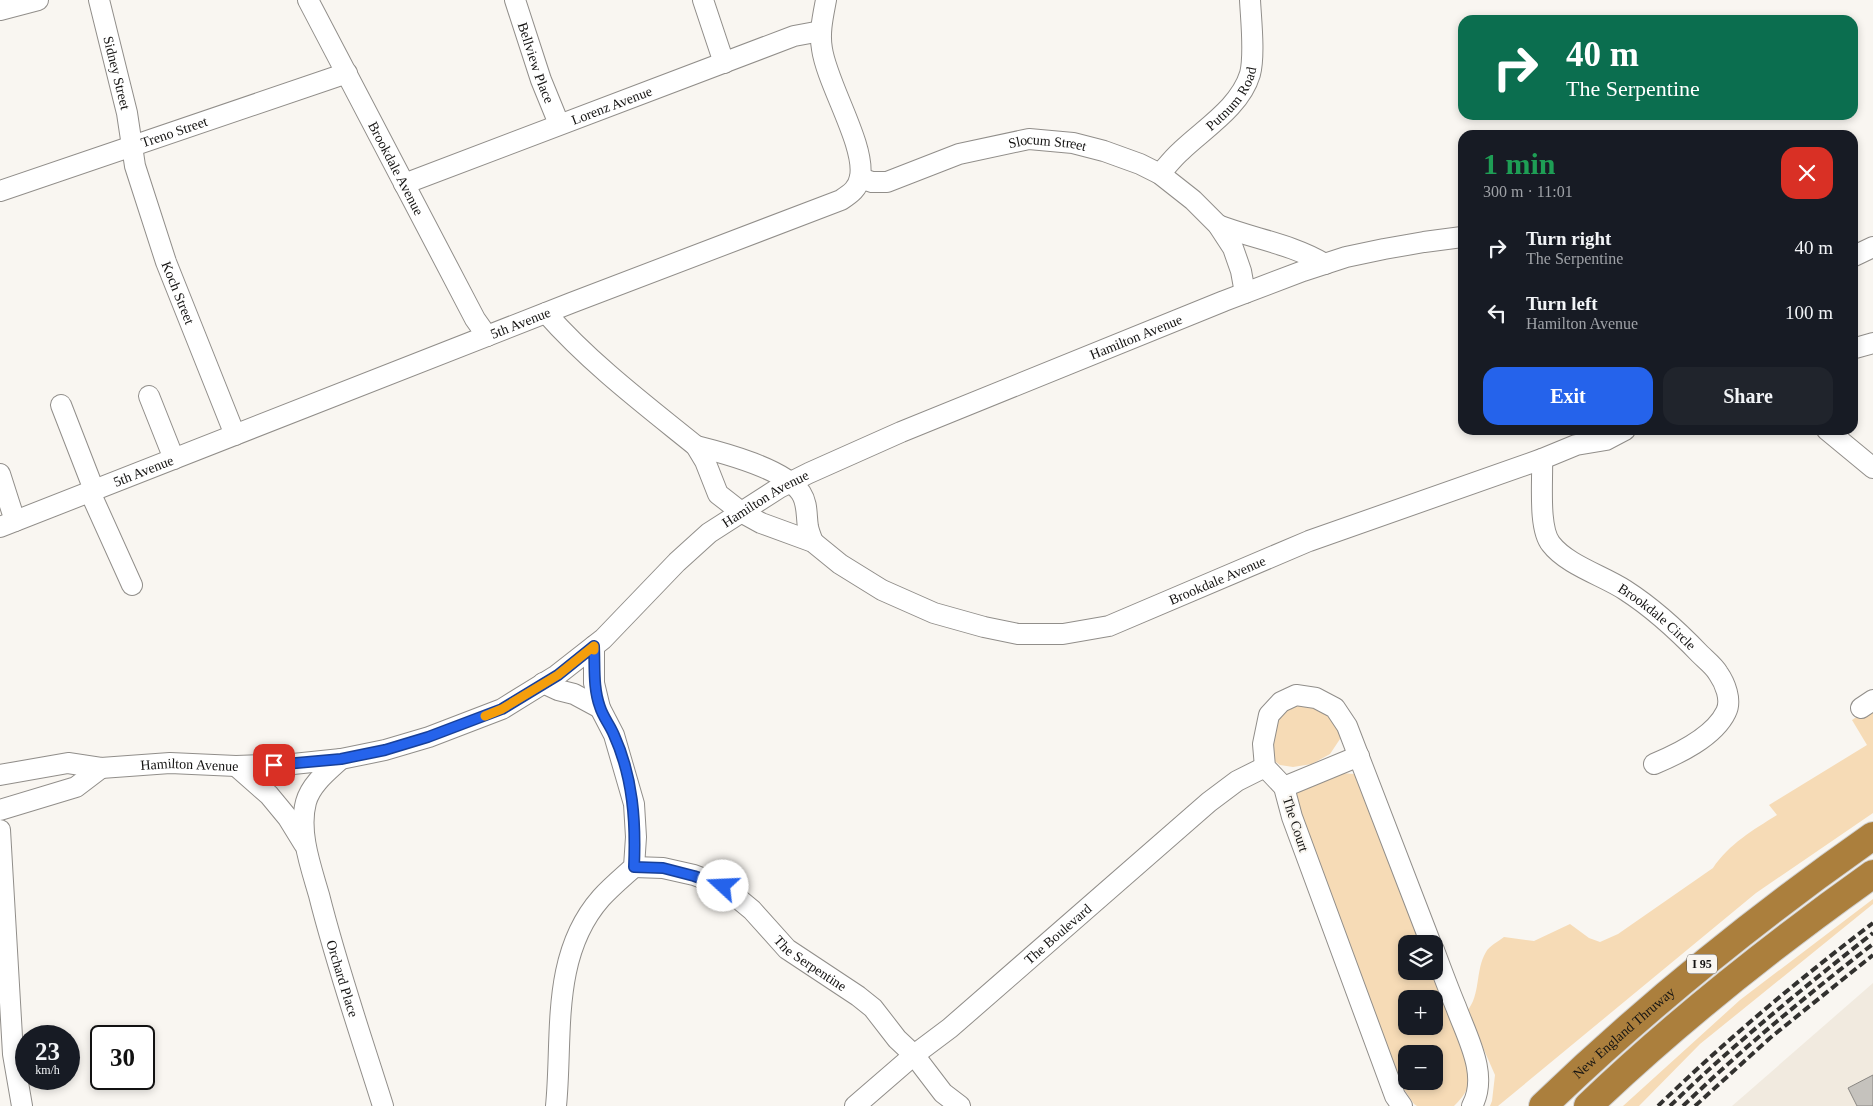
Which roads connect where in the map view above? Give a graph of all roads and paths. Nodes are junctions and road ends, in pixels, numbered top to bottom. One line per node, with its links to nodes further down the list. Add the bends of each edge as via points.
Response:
1 (38, 0): 8 (street)
2 (100, 0): 13 (street, Sidney Street)
3 (308, 0): 11 (street, Brookdale Avenue)
4 (515, 0): 12 (street, Bellview Place)
5 (702, 0): 10 (street)
6 (826, 0): 9 (street)
7 (1250, 0): 14 (street, Putnum Road, via 1250,74 1220,117 1180,151)
8 (0, 10)
9 (821, 31): 10 (street, Lorenz Avenue, via 794,36); 15 (street, via 822,50 855,144)
10 (724, 63): 12 (street, Lorenz Avenue)
11 (347, 73): 13 (street, Treno Street); 16 (street, Brookdale Avenue)
12 (559, 124): 16 (street, Lorenz Avenue)
13 (132, 146): 17 (street, Treno Street); 28 (street, Koch Street, via 135,166 166,262)
14 (1160, 174): 15 (street, Slocum Street, via 1104,151 1029,139 959,154 887,182); 18 (street, Slocum Street)
15 (860, 178): 24 (street, 5th Avenue, via 853,192 841,200)
16 (404, 184): 25 (street, Brookdale Avenue)
17 (0, 191)
18 (1218, 225): 22 (street, Slocum Street, via 1290,246); 23 (street, Slocum Street, via 1233,248)
19 (1458, 238): 22 (street, Hamilton Avenue, via 1384,249)
20 (1873, 247): 21 (street)
21 (1858, 254)
22 (1325, 264): 23 (street, Hamilton Avenue)
23 (1245, 293): 36 (street, Hamilton Avenue, via 902,432)
24 (546, 313): 25 (street, 5th Avenue); 31 (street, Brookdale Avenue, via 606,374)
25 (487, 336): 28 (street, 5th Avenue)
26 (149, 396): 32 (street)
27 (61, 405): 37 (street)
28 (235, 435): 32 (street, 5th Avenue)
29 (1616, 435): 33 (street, Brookdale Avenue, via 1606,440 1576,445)
30 (1833, 435): 34 (street)
31 (696, 446): 36 (street, Brookdale Avenue, via 763,467); 38 (street, Brookdale Avenue, via 718,494)
32 (174, 459): 37 (street, 5th Avenue)
33 (1542, 459): 40 (street, Brookdale Avenue, via 1309,541 1110,626 1063,634 1018,634 934,613 882,590 840,564); 47 (street, Brookdale Circle, via 1543,524 1552,546 1650,608 1718,672 1724,684 1728,697 1727,711 1715,727 1682,752)
34 (1873, 468)
35 (0, 474): 39 (street)
36 (792, 482): 38 (street, Hamilton Avenue); 40 (street, via 807,507)
37 (92, 491): 39 (street, 5th Avenue); 41 (street)
38 (741, 512): 40 (street, Brookdale Avenue); 42 (street, Hamilton Avenue, via 709,533)
39 (7, 524)
40 (813, 542)
41 (132, 585)
42 (594, 646): 43 (street, Hamilton Avenue); 44 (street, via 594,683)
43 (543, 683): 44 (street); 46 (street, Hamilton Avenue, via 502,709 437,734)
44 (600, 708): 57 (street, via 614,735 634,804)
45 (1359, 756): 49 (street, via 1348,726 1335,708 1316,698 1296,695 1281,702 1269,715 1262,744); 52 (street); 59 (street)
46 (341, 759): 48 (street, Hamilton Avenue); 56 (street, Orchard Place, via 317,782 306,802)
47 (1654, 764)
48 (236, 766): 50 (street, Hamilton Avenue, via 170,763); 56 (street, Orchard Place, via 269,795)
49 (1265, 767): 52 (street, The Court); 61 (street, The Boulevard, via 1237,781 1209,802 950,1028)
50 (101, 768): 51 (street, Hamilton Avenue, via 68,763); 53 (street, via 76,787)
51 (0, 775)
52 (1284, 787): 67 (street, The Court, via 1292,817 1395,1096)
53 (0, 810)
54 (0, 830): 62 (street, via 13,1054)
55 (1873, 836): 69 (highway, New England Thruway / I 95, via 1707,961 1623,1031)
56 (307, 848): 63 (street, Orchard Place, via 333,952)
57 (634, 867): 61 (street, The Serpentine, via 663,868 723,886 752,910 787,949 873,1008); 64 (street, via 600,898 574,942 563,981)
58 (1873, 874): 70 (highway, I 95, via 1723,988)
59 (1428, 935)
60 (1443, 973): 68 (street, via 1474,1052 1478,1096)
61 (914, 1055): 65 (street, The Boulevard); 66 (street, The Serpentine, via 930,1079)
62 (22, 1106)
63 (383, 1106)
64 (556, 1106)
65 (855, 1106)
66 (960, 1106)
67 (1402, 1106)
68 (1472, 1106)
69 (1543, 1106)
70 (1588, 1106)

